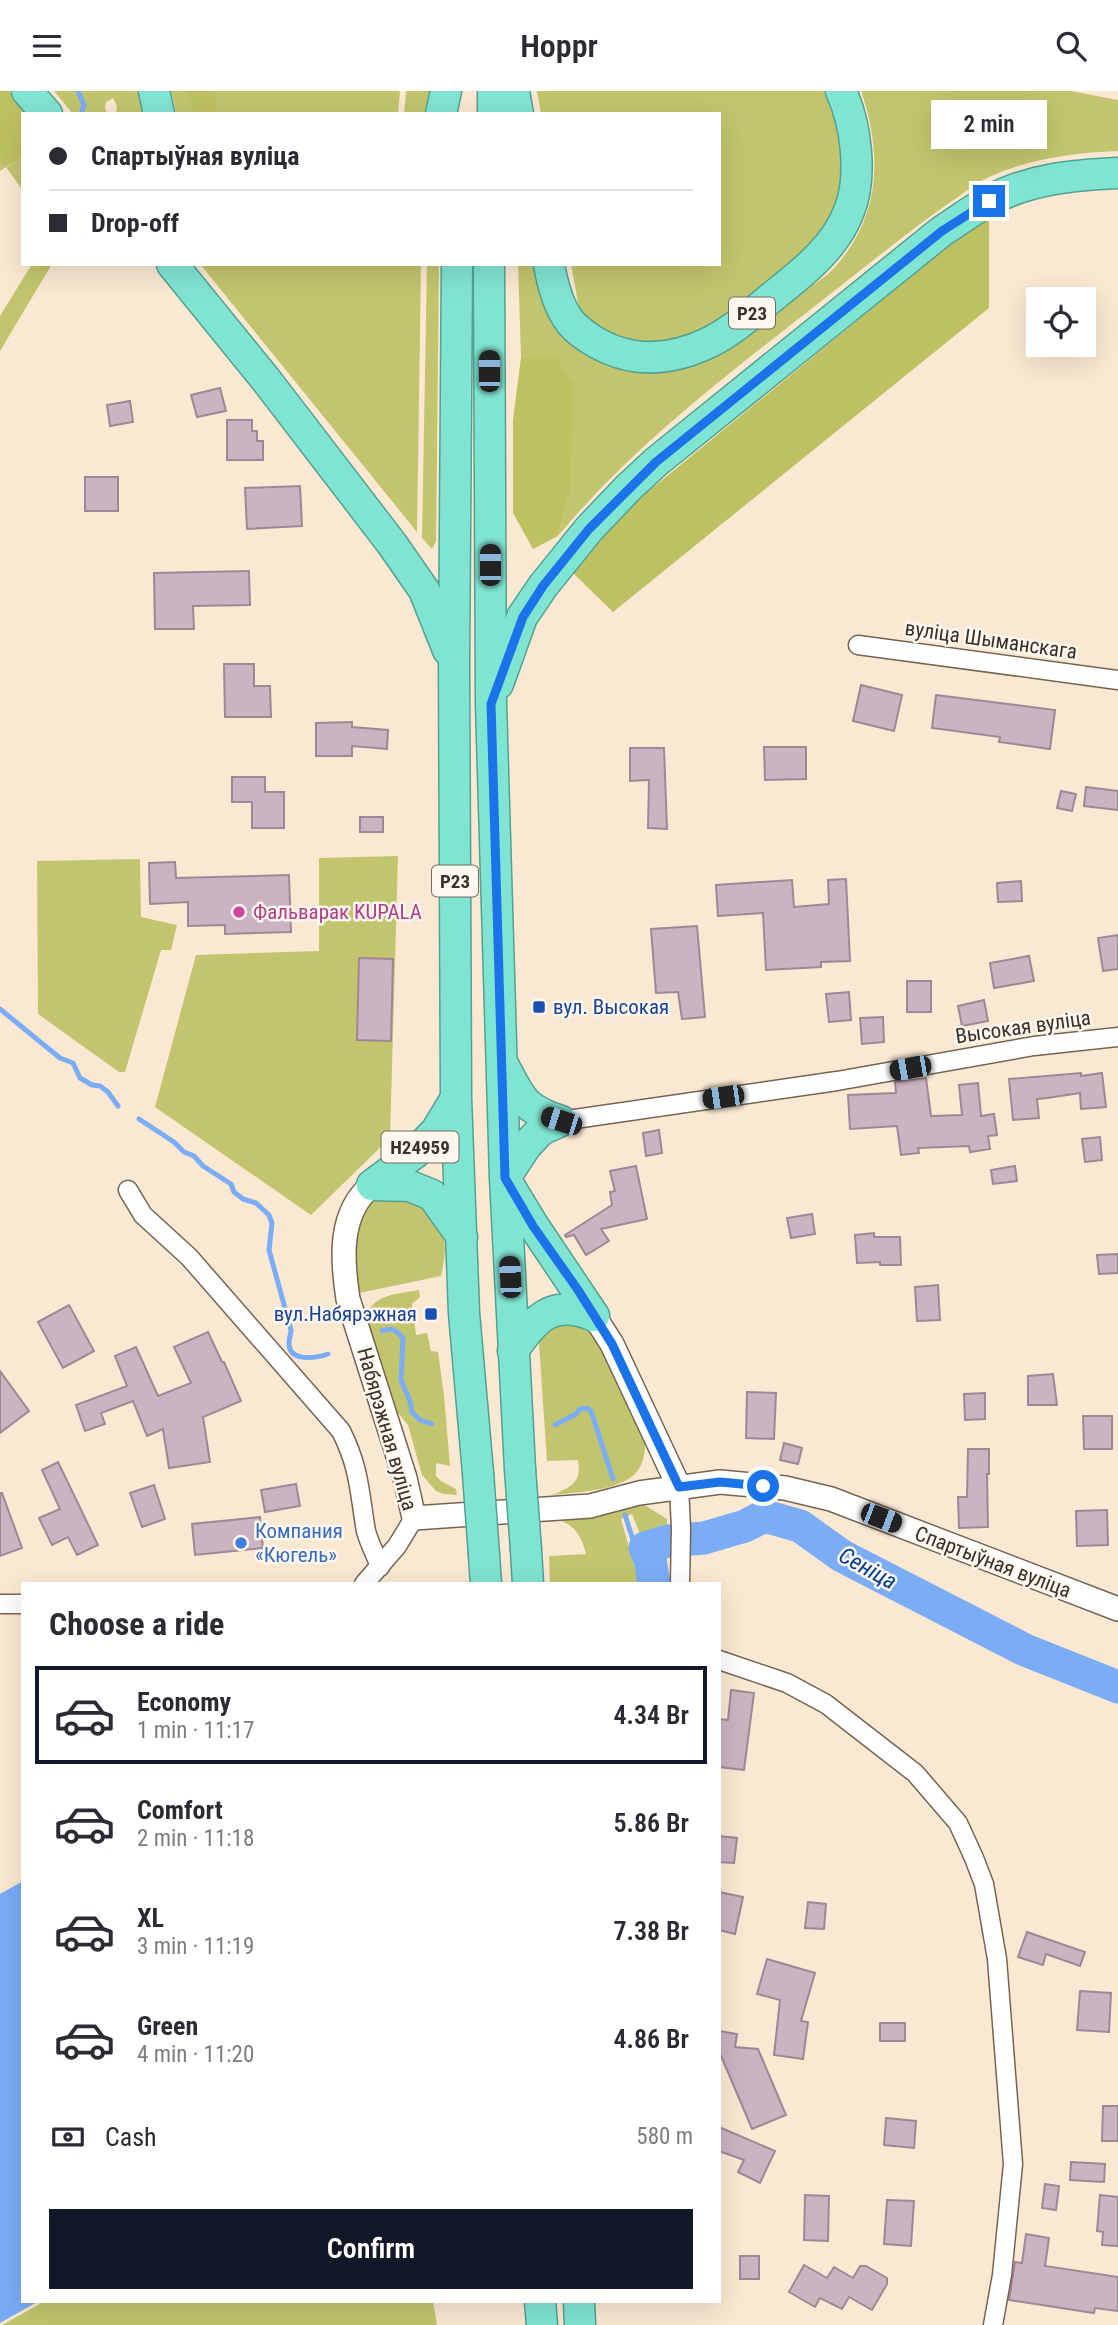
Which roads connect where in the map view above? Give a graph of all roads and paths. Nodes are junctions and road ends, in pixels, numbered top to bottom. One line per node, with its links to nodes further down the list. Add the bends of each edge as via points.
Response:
1 (27, 91): 8 (highway)
2 (154, 91): 9 (highway)
3 (446, 91): 10 (highway)
4 (457, 91): 11 (highway)
5 (493, 91): 12 (highway)
6 (513, 91): 13 (highway)
7 (841, 91): 18 (highway, Р23, via 854,137 856,178 850,210 833,242 802,273 709,343 656,358 631,357 607,349 568,319)
8 (45, 112)
9 (159, 112)
10 (441, 112)
11 (457, 112)
12 (493, 112)
13 (518, 112)
14 (1118, 173): 22 (highway, Р23, via 1046,181 989,201 942,231 656,462 589,529 543,586 523,617)
15 (174, 266): 20 (highway, Р23, via 392,544 424,590)
16 (457, 266): 20 (highway, Р23)
17 (489, 266): 22 (highway, Р23)
18 (550, 266)
19 (858, 645): 21 (street, вуліца Шыманскага)
20 (454, 664): 25 (highway, Р23)
21 (1118, 680)
22 (491, 704): 24 (highway, Р23)
23 (1118, 1037): 26 (street, Высокая вуліца, via 1034,1046 836,1081)
24 (502, 1061): 26 (highway, via 524,1103); 27 (highway, Р23)
25 (456, 1098): 28 (highway, Н24959, via 415,1153); 30 (highway, Р23)
26 (561, 1121): 27 (highway, via 541,1130)
27 (505, 1178): 31 (highway); 32 (highway, Р23)
28 (372, 1185): 30 (highway, Н24959, via 410,1187 432,1195); 34 (street, Набярэжная вуліца / Н24959, via 362,1193 348,1220 344,1273)
29 (128, 1190): 35 (street, via 143,1215 189,1257 341,1431 362,1489 367,1534)
30 (462, 1237): 36 (highway, Р23, bridge)
31 (594, 1317): 32 (highway, via 564,1308 543,1316 528,1327); 33 (street, via 618,1356)
32 (513, 1351): 38 (highway, Р23, bridge)
33 (679, 1487): 34 (street, Спартыўная вуліца, via 590,1506); 39 (street); 42 (street, Спартыўная вуліца, via 720,1482 785,1488 831,1499)
34 (414, 1517): 35 (street, Набярэжная вуліца)
35 (380, 1567): 37 (street, Набярэжная вуліца)
36 (485, 1569)
37 (366, 1582)
38 (528, 1582)
39 (680, 1582)
40 (0, 1604): 41 (street)
41 (21, 1604)
42 (1118, 1609)
43 (721, 1661): 48 (street, via 787,1683 826,1704 915,1773 958,1823 985,1884 997,1959 1013,2164)
44 (540, 2303): 46 (highway)
45 (579, 2303): 47 (highway)
46 (542, 2325)
47 (580, 2325)
48 (993, 2325)

